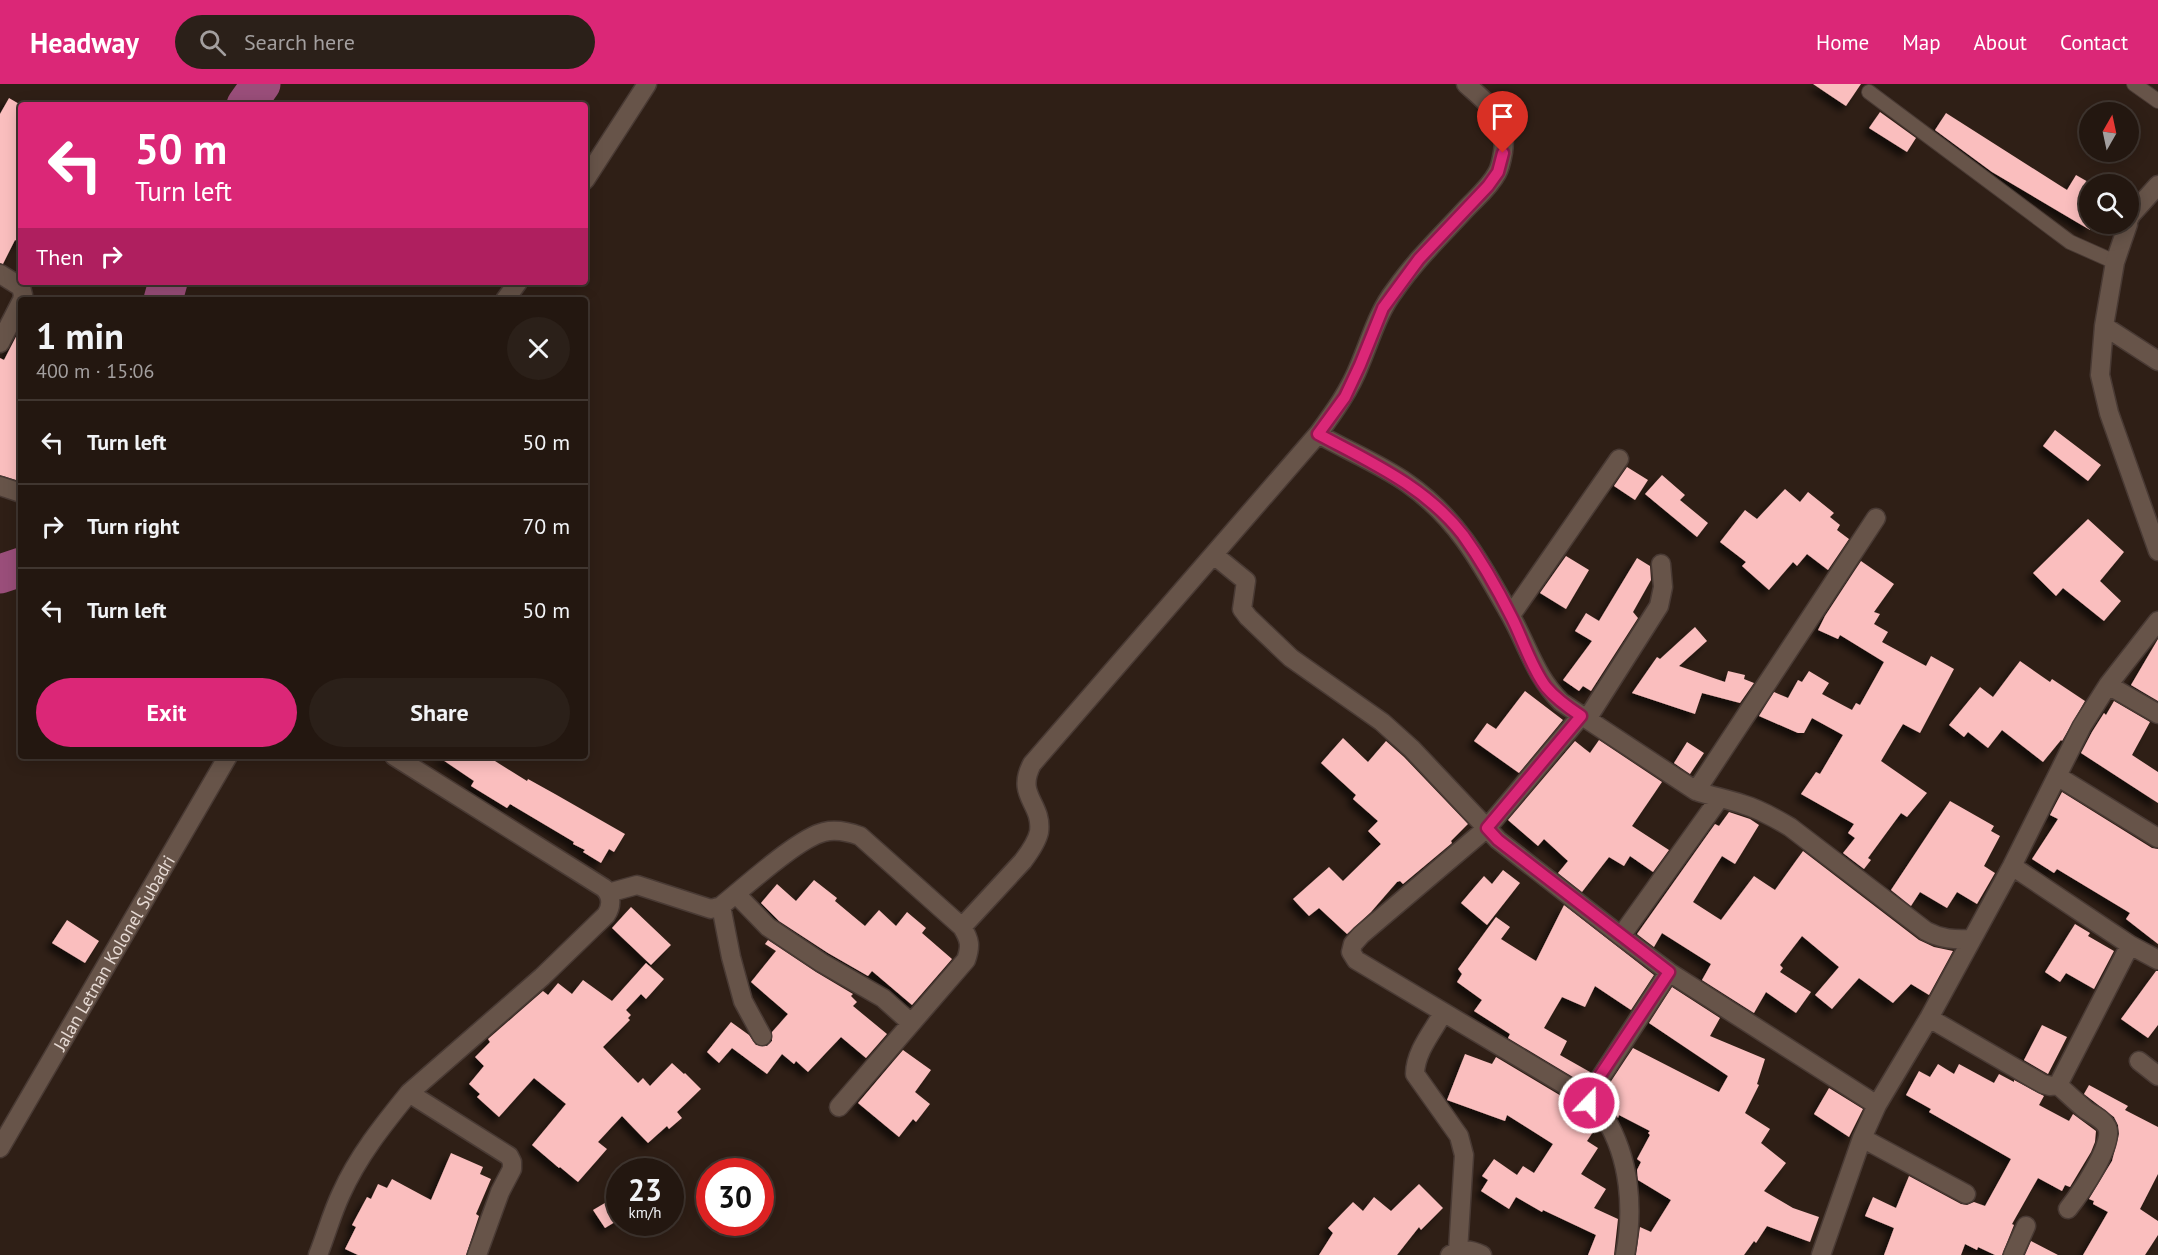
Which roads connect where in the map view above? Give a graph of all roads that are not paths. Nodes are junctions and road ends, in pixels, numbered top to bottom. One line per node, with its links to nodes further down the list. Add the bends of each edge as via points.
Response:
1 (647, 84): 6 (street)
2 (1466, 84): 17 (street, via 1494,109 1502,122 1503,153 1498,172 1395,289 1345,397)
3 (2134, 84): 5 (lane)
4 (1869, 92): 10 (lane, via 2070,242)
5 (2158, 101)
6 (588, 175)
7 (2158, 185): 8 (street)
8 (2139, 206)
9 (2124, 234): 10 (street)
10 (2115, 262): 14 (street)
11 (0, 274): 12 (street, via 21,287)
12 (22, 297)
13 (18, 307): 15 (street)
14 (2104, 326): 16 (street); 22 (street, via 2100,375 2109,413)
15 (0, 343)
16 (2158, 361)
17 (1318, 434): 23 (street); 25 (street, via 1406,482 1440,509 1477,556)
18 (1619, 459): 25 (street)
19 (0, 486): 20 (street)
20 (18, 492)
21 (1876, 518): 33 (street)
22 (2157, 546)
23 (1214, 555): 35 (street, via 1246,581 1242,609 1248,617 1291,658 1412,749); 41 (street, via 1032,764 1024,784 1039,832 1023,861)
24 (1661, 564): 29 (street, via 1663,586 1659,606)
25 (1511, 615): 29 (street, via 1547,688)
26 (2158, 621): 27 (street)
27 (2108, 685): 28 (street); 32 (street)
28 (2158, 714)
29 (1584, 718): 33 (street); 35 (street)
30 (226, 759): 59 (street, Jalan Letnan Kolonel Subadri)
31 (399, 759): 38 (street)
32 (2056, 776): 36 (street); 37 (street)
33 (1696, 791): 34 (street)
34 (1719, 799): 42 (street); 43 (street, via 1742,804 1790,827 1926,931 1939,938)
35 (1487, 828): 42 (street); 47 (street, via 1401,899 1353,944 1351,952 1356,960)
36 (2158, 838)
37 (2012, 866): 43 (street); 44 (street)
38 (608, 893): 40 (street, via 637,885 711,909); 54 (street, via 611,902 606,915 542,977)
39 (736, 894): 40 (street); 41 (street, via 807,837 825,831 846,831 860,837); 49 (street, via 768,927 883,998)
40 (721, 906): 50 (street, via 743,1001)
41 (962, 927): 49 (street, via 969,938 966,960)
42 (1621, 936): 46 (street)
43 (1972, 939): 48 (street)
44 (2130, 945): 45 (street); 53 (street)
45 (2158, 960)
46 (1669, 972): 55 (street); 56 (street)
47 (1443, 1013): 55 (street); 63 (street, via 1419,1054 1415,1074 1459,1136 1464,1155)
48 (1929, 1018): 53 (street, via 2043,1084); 56 (street)
49 (911, 1023): 57 (street)
50 (762, 1036)
51 (2139, 1061): 52 (street)
52 (2158, 1076)
53 (2058, 1085): 61 (street, via 2107,1126 2109,1133 2084,1188)
54 (409, 1093): 64 (street, via 374,1136 355,1168); 65 (street, via 509,1156 512,1162)
55 (1587, 1098): 67 (street, via 1591,1107 1605,1117 1624,1159 1630,1215)
56 (1877, 1105): 58 (street)
57 (839, 1107)
58 (1862, 1138): 60 (street); 68 (street)
59 (0, 1148)
60 (1966, 1194)
61 (2068, 1209)
62 (2026, 1226): 69 (street)
63 (1454, 1253): 66 (street, via 1471,1250)
64 (318, 1255)
65 (477, 1255)
66 (1482, 1255)
67 (1625, 1255)
68 (1821, 1255)
69 (2013, 1255)

